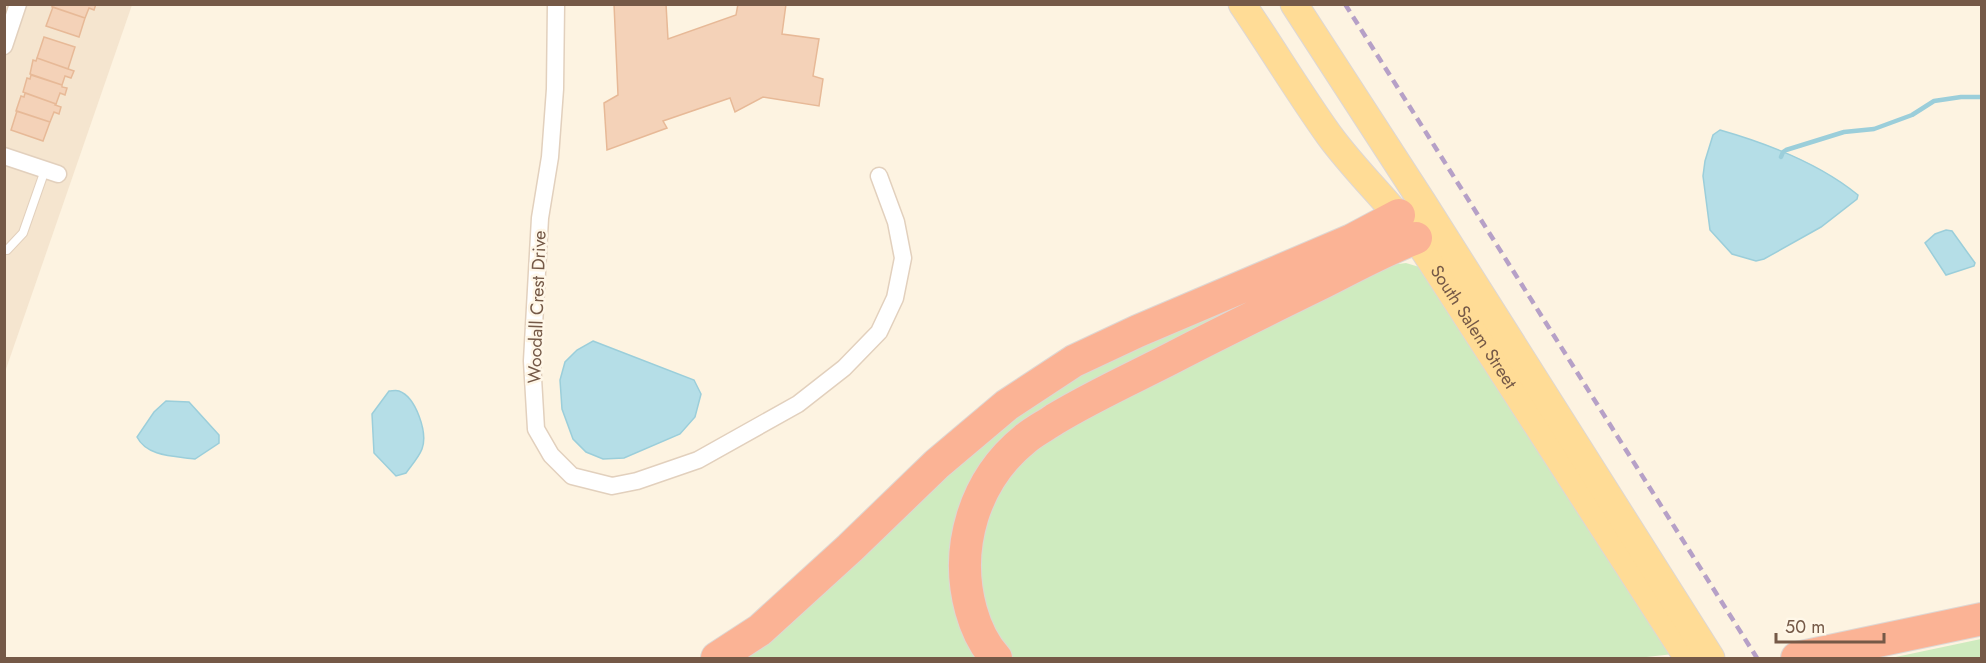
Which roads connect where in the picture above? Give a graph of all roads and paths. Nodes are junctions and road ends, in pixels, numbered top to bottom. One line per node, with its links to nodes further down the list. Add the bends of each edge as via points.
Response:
1 (18, 4): 5 (street)
2 (556, 4): 8 (street, Woodall Crest Drive, via 555,89 540,218 532,361 536,429 551,455 572,476 612,486 698,460 798,404 844,368 879,333 895,298 903,258 896,222)
3 (1242, 4): 9 (main road, South Salem Street, via 1330,136 1373,189)
4 (1294, 4): 9 (main road, South Salem Street)
5 (4, 46)
6 (4, 156): 7 (street)
7 (51, 172): 10 (lane, via 23,233)
8 (879, 176)
9 (1419, 220): 12 (main road, South Salem Street); 13 (highway, via 1352,240 1074,360 1007,405 937,464 760,630); 14 (highway, via 1232,327 1077,406 1025,438 997,469 980,497 965,547 969,601 976,626)
10 (4, 250)
11 (1982, 619): 15 (highway)
12 (1696, 652)
13 (717, 658)
14 (996, 658)
15 (1797, 658)

